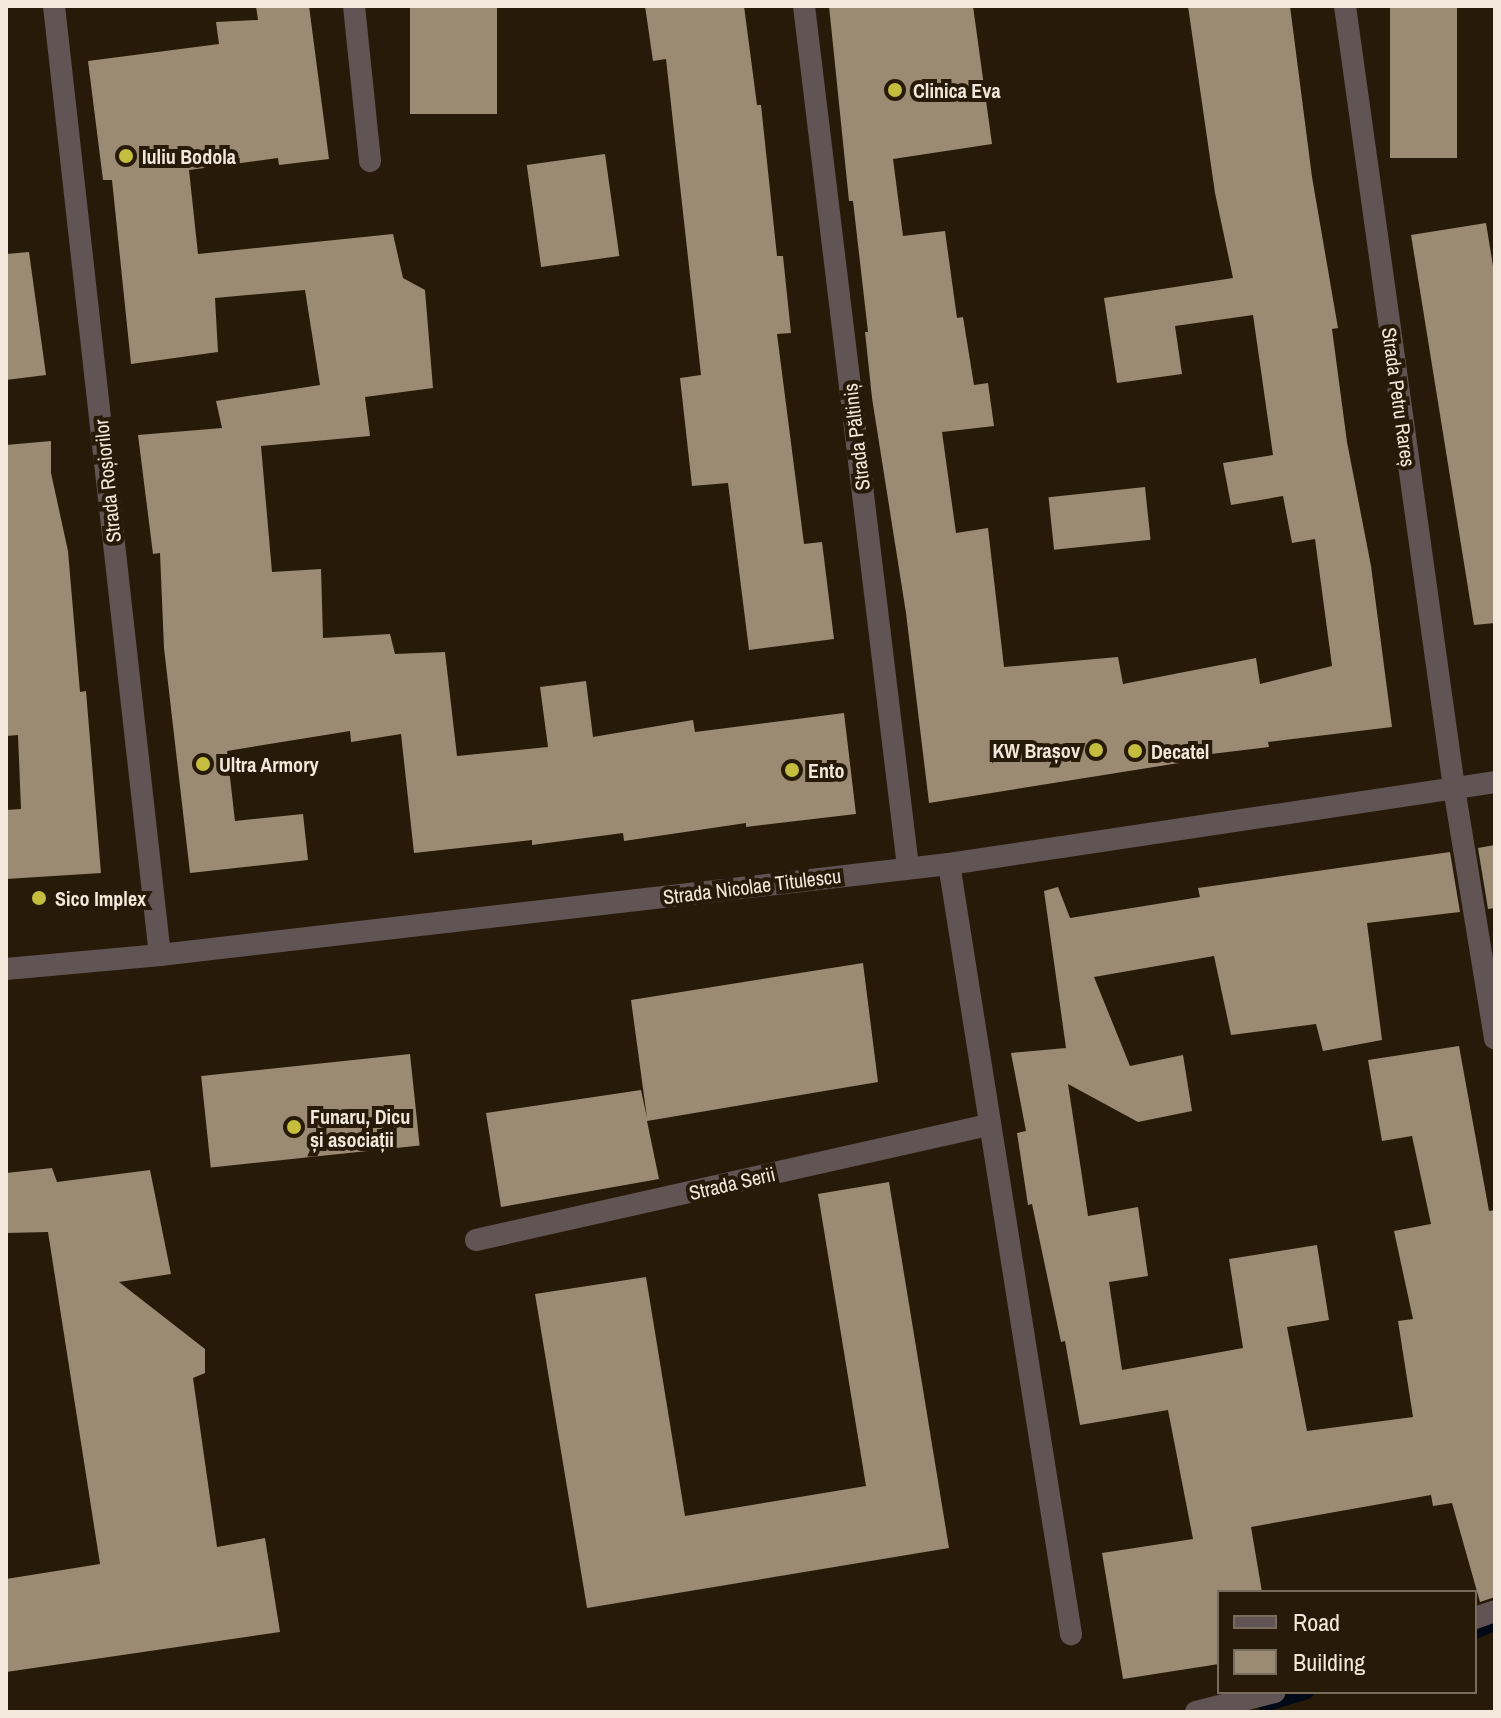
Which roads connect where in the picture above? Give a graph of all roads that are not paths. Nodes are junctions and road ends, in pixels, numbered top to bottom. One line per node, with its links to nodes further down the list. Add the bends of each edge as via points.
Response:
1 (54, 6): 10 (street, Strada Roșiorilor)
2 (354, 6): 5 (street)
3 (804, 6): 9 (street, Strada Păltiniș)
4 (1345, 6): 7 (street, Strada Petru Rareș)
5 (370, 161)
6 (1495, 782): 7 (street, Strada Nicolae Titulescu)
7 (1454, 788): 8 (street, Strada Nicolae Titulescu); 12 (street, Strada Petru Rareș)
8 (949, 864): 9 (street, Strada Nicolae Titulescu); 13 (street)
9 (908, 867): 10 (street, Strada Nicolae Titulescu)
10 (160, 955): 11 (street, Strada Nicolae Titulescu)
11 (6, 969)
12 (1495, 1039)
13 (988, 1125): 14 (street, Strada Serii); 15 (street)
14 (476, 1240)
15 (1071, 1634)
16 (1267, 1694): 17 (street)
17 (1196, 1712)

